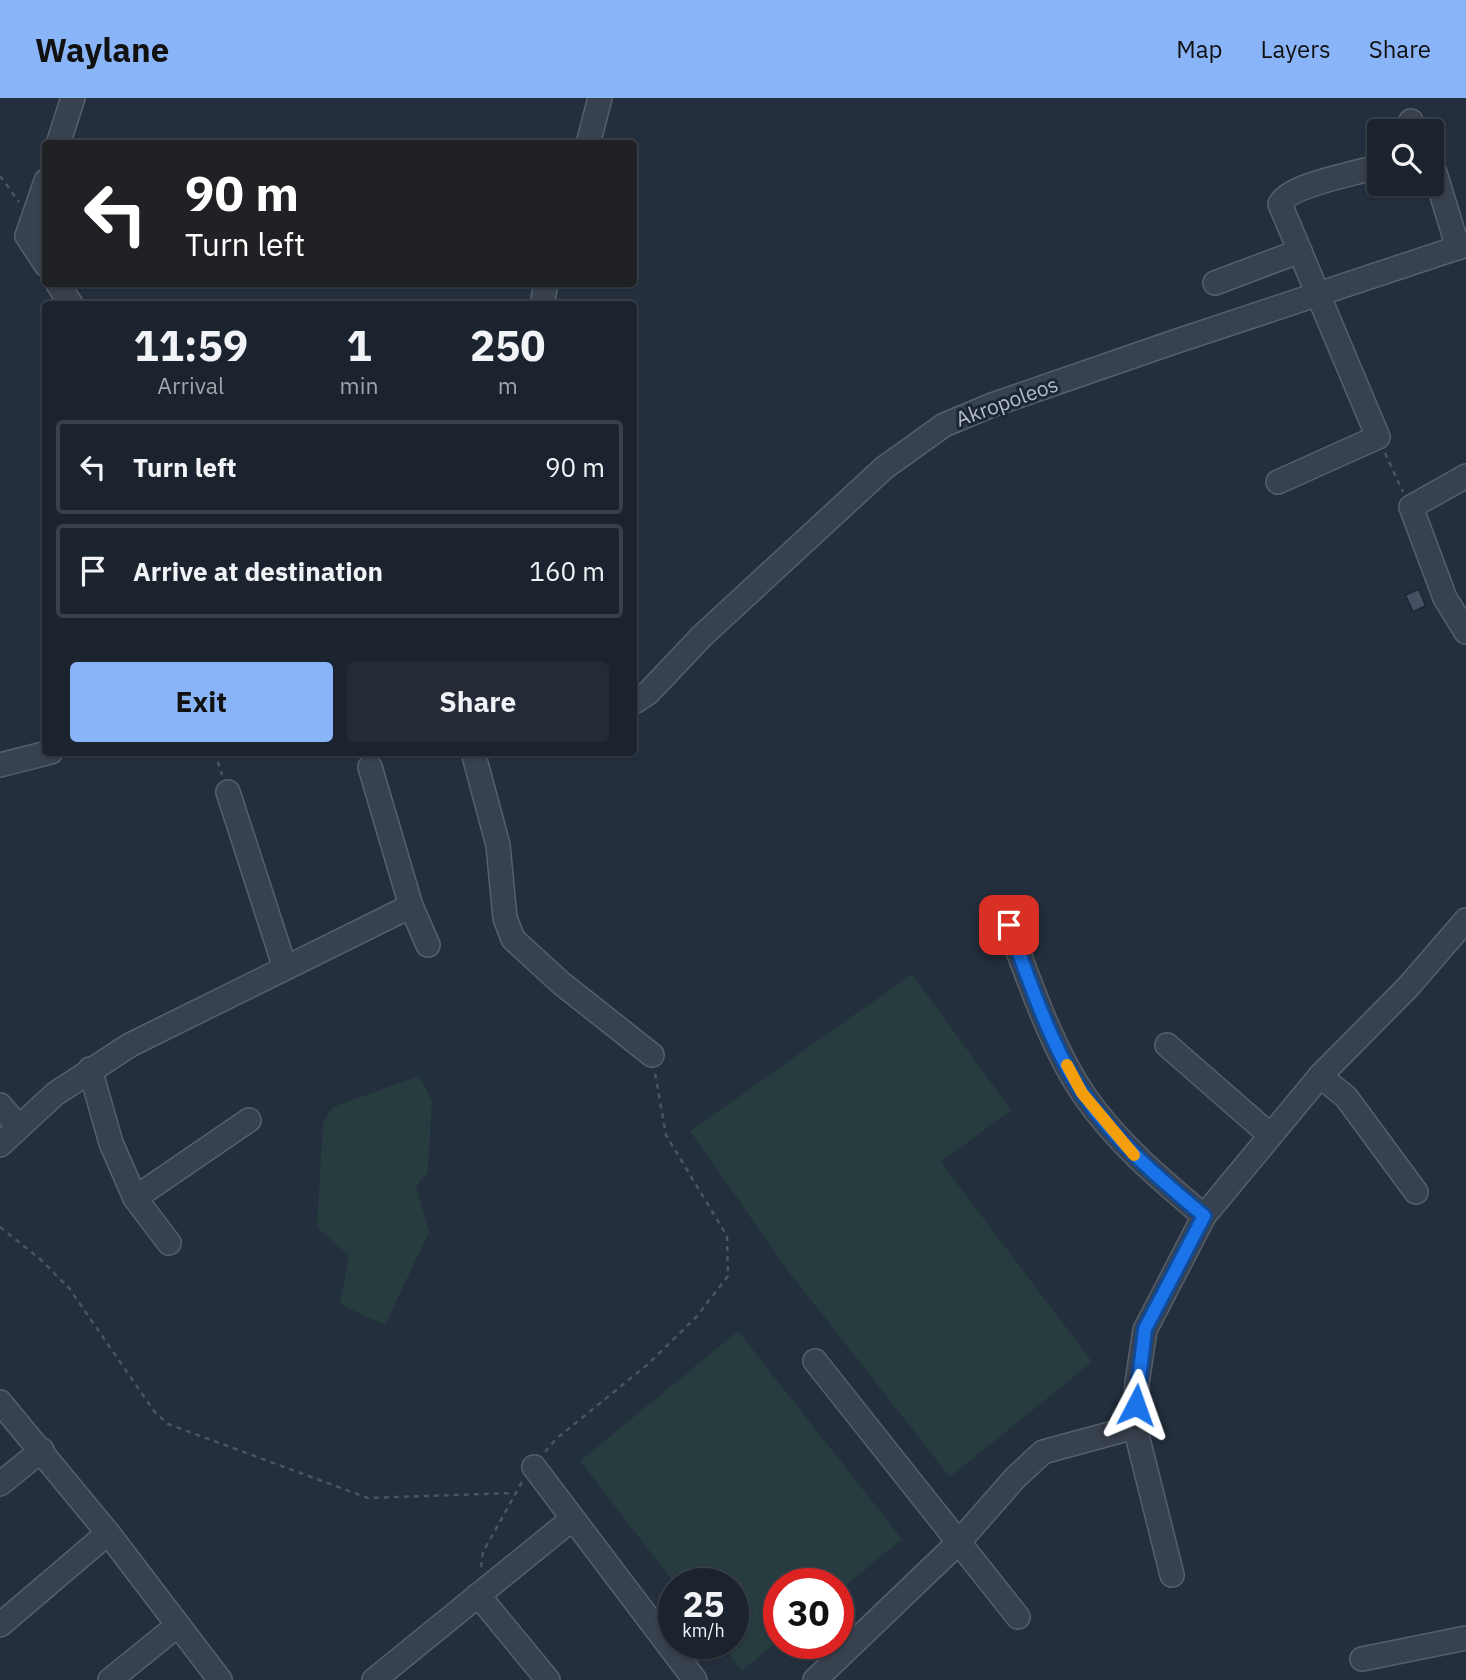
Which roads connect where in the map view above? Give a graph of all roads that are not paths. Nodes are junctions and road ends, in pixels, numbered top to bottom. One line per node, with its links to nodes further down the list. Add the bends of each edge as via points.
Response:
1 (73, 98): 3 (street)
2 (600, 98): 4 (street)
3 (59, 140)
4 (589, 140)
5 (1367, 169): 9 (street, via 1310,185 1283,198 1280,204)
6 (42, 192): 10 (street, via 27,236)
7 (1444, 196): 8 (street)
8 (1462, 247): 12 (street, Akropoleos)
9 (1300, 251): 11 (street); 12 (street)
10 (42, 259)
11 (1215, 283)
12 (1318, 293): 14 (street, via 1378,438); 16 (street, Akropoleos, via 992,405 926,436 884,468)
13 (1466, 476): 15 (street, via 1411,507 1446,598)
14 (1278, 482)
15 (1466, 632)
16 (637, 700)
17 (42, 754): 19 (street)
18 (474, 756): 28 (street, via 498,845 505,918 513,939)
19 (0, 765)
20 (370, 767): 22 (street)
21 (228, 792): 26 (street)
22 (411, 906): 25 (street); 26 (street)
23 (1009, 925): 38 (street, via 1082,1093 1129,1150)
24 (1462, 933): 30 (street)
25 (428, 946)
26 (285, 968): 29 (street)
27 (1167, 1045): 34 (street)
28 (652, 1055)
29 (90, 1069): 33 (street); 37 (street, via 111,1143)
30 (1320, 1076): 34 (street); 36 (street, via 1346,1097)
31 (0, 1105): 33 (street)
32 (249, 1120): 37 (street)
33 (19, 1127): 35 (street)
34 (1270, 1135): 38 (street)
35 (0, 1145)
36 (1416, 1192)
37 (135, 1198): 39 (street)
38 (1204, 1216): 42 (street, via 1145,1329)
39 (169, 1243)
40 (815, 1361): 48 (street)
41 (0, 1402): 43 (street)
42 (1135, 1427): 48 (street, via 1043,1452); 49 (street)
43 (42, 1450): 45 (street); 47 (street)
44 (534, 1467): 46 (street)
45 (0, 1483)
46 (571, 1520): 50 (street); 60 (street)
47 (108, 1533): 52 (street); 53 (street)
48 (958, 1543): 51 (street); 61 (street)
49 (1172, 1575)
50 (478, 1595): 58 (street); 59 (street)
51 (1018, 1616)
52 (0, 1625)
53 (178, 1625): 56 (street); 57 (street)
54 (1466, 1638): 55 (street)
55 (1362, 1659)
56 (110, 1680)
57 (220, 1680)
58 (374, 1680)
59 (548, 1680)
60 (695, 1680)
61 (815, 1680)

